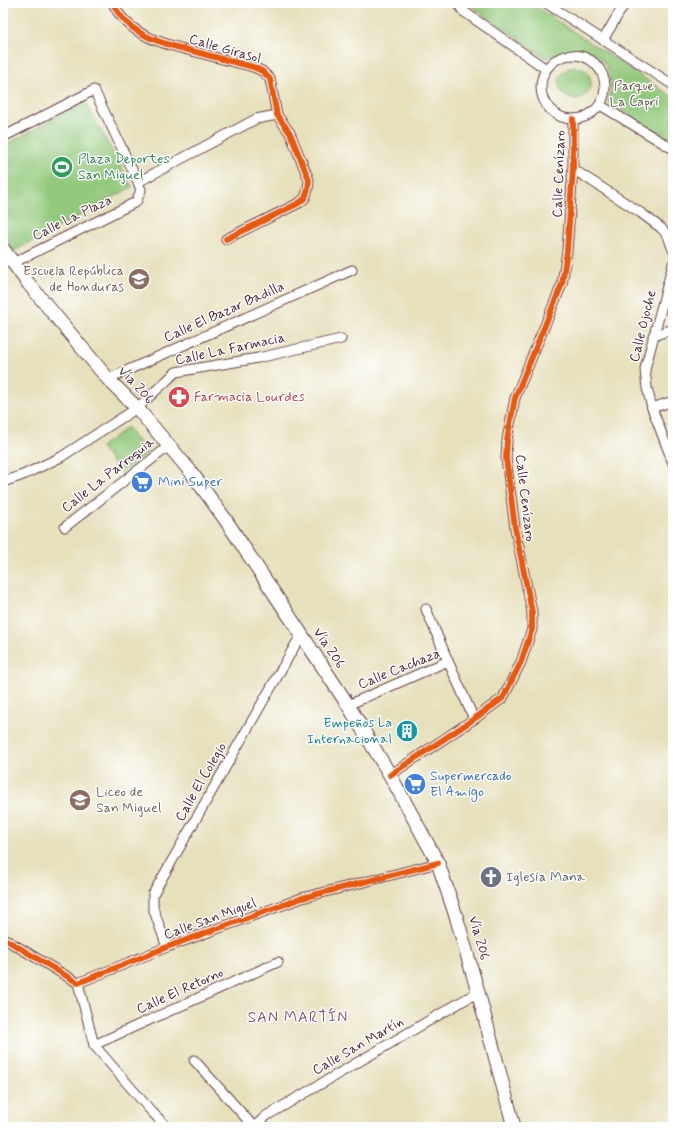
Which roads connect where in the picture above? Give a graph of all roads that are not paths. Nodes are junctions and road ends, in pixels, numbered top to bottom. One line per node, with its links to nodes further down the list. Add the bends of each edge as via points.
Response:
1 (113, 3): 9 (street, Calle Girasol, via 131,27 161,44 262,71 270,79)
2 (546, 3): 5 (street)
3 (625, 3): 5 (street)
4 (463, 6): 6 (street)
5 (603, 40): 7 (street)
6 (546, 69): 8 (street, via 560,57 570,54 590,59 604,75 605,96); 10 (street, via 541,82 541,93 545,103 557,115)
7 (673, 85)
8 (600, 105): 10 (street, via 584,118); 12 (street)
9 (277, 116): 14 (street, via 256,119); 15 (street, Calle Girasol, via 290,134 309,180 305,198 300,203)
10 (573, 119): 13 (street, Calle Cenízaro)
11 (3, 137): 14 (street, via 94,90)
12 (673, 149)
13 (573, 169): 17 (street, via 661,228 668,236); 37 (street, Calle Cenízaro, via 562,284 515,398 507,440 506,458 515,528 532,612 532,629 521,662 503,698)
14 (138, 182): 18 (street, Calle La Plaza, via 141,190 136,202)
15 (226, 239)
16 (3, 249): 18 (main road, Vía 206)
17 (673, 250)
18 (13, 263): 24 (main road, Vía 206)
19 (673, 264): 22 (street, Calle Ojoche)
20 (352, 270): 24 (street, Calle El Bazar Badilla)
21 (673, 329): 22 (street)
22 (653, 336): 27 (street, Calle Ojoche, via 645,369 646,388)
23 (341, 339): 26 (street, Calle La Farmacia, via 258,358 176,372)
24 (108, 379): 26 (main road, Vía 206)
25 (673, 401): 27 (street)
26 (137, 408): 28 (main road, Vía 206); 31 (street, Calle La Farmacia, via 61,458)
27 (652, 408): 29 (street, Calle Ojoche)
28 (169, 446): 32 (street, Calle La Parroquia); 34 (main road, Vía 206, via 225,519)
29 (670, 446): 30 (street, Calle Ojoche)
30 (673, 463)
31 (3, 482)
32 (65, 526)
33 (426, 609): 35 (street)
34 (301, 635): 36 (main road, Vía 206); 41 (street, Calle El Colegio, via 153,894 153,908)
35 (448, 661): 36 (street, Calle Cachaza); 37 (street, Calle Cachaza)
36 (348, 705): 38 (main road, Vía 206)
37 (474, 719): 38 (street, Calle Cenízaro)
38 (390, 775): 39 (main road, Vía 206)
39 (438, 863): 41 (street, Calle San Miguel, via 302,898); 44 (main road, Vía 206)
40 (3, 938): 43 (street)
41 (166, 947): 43 (street, Calle San Miguel)
42 (278, 962): 45 (street, Calle El Retorno)
43 (78, 983): 45 (street)
44 (478, 992): 49 (street, Calle San Martín, via 266,1116); 50 (main road, Vía 206)
45 (94, 1045): 47 (street)
46 (194, 1060): 49 (street)
47 (164, 1124): 48 (street)
48 (154, 1127)
49 (254, 1127)
50 (514, 1127)

